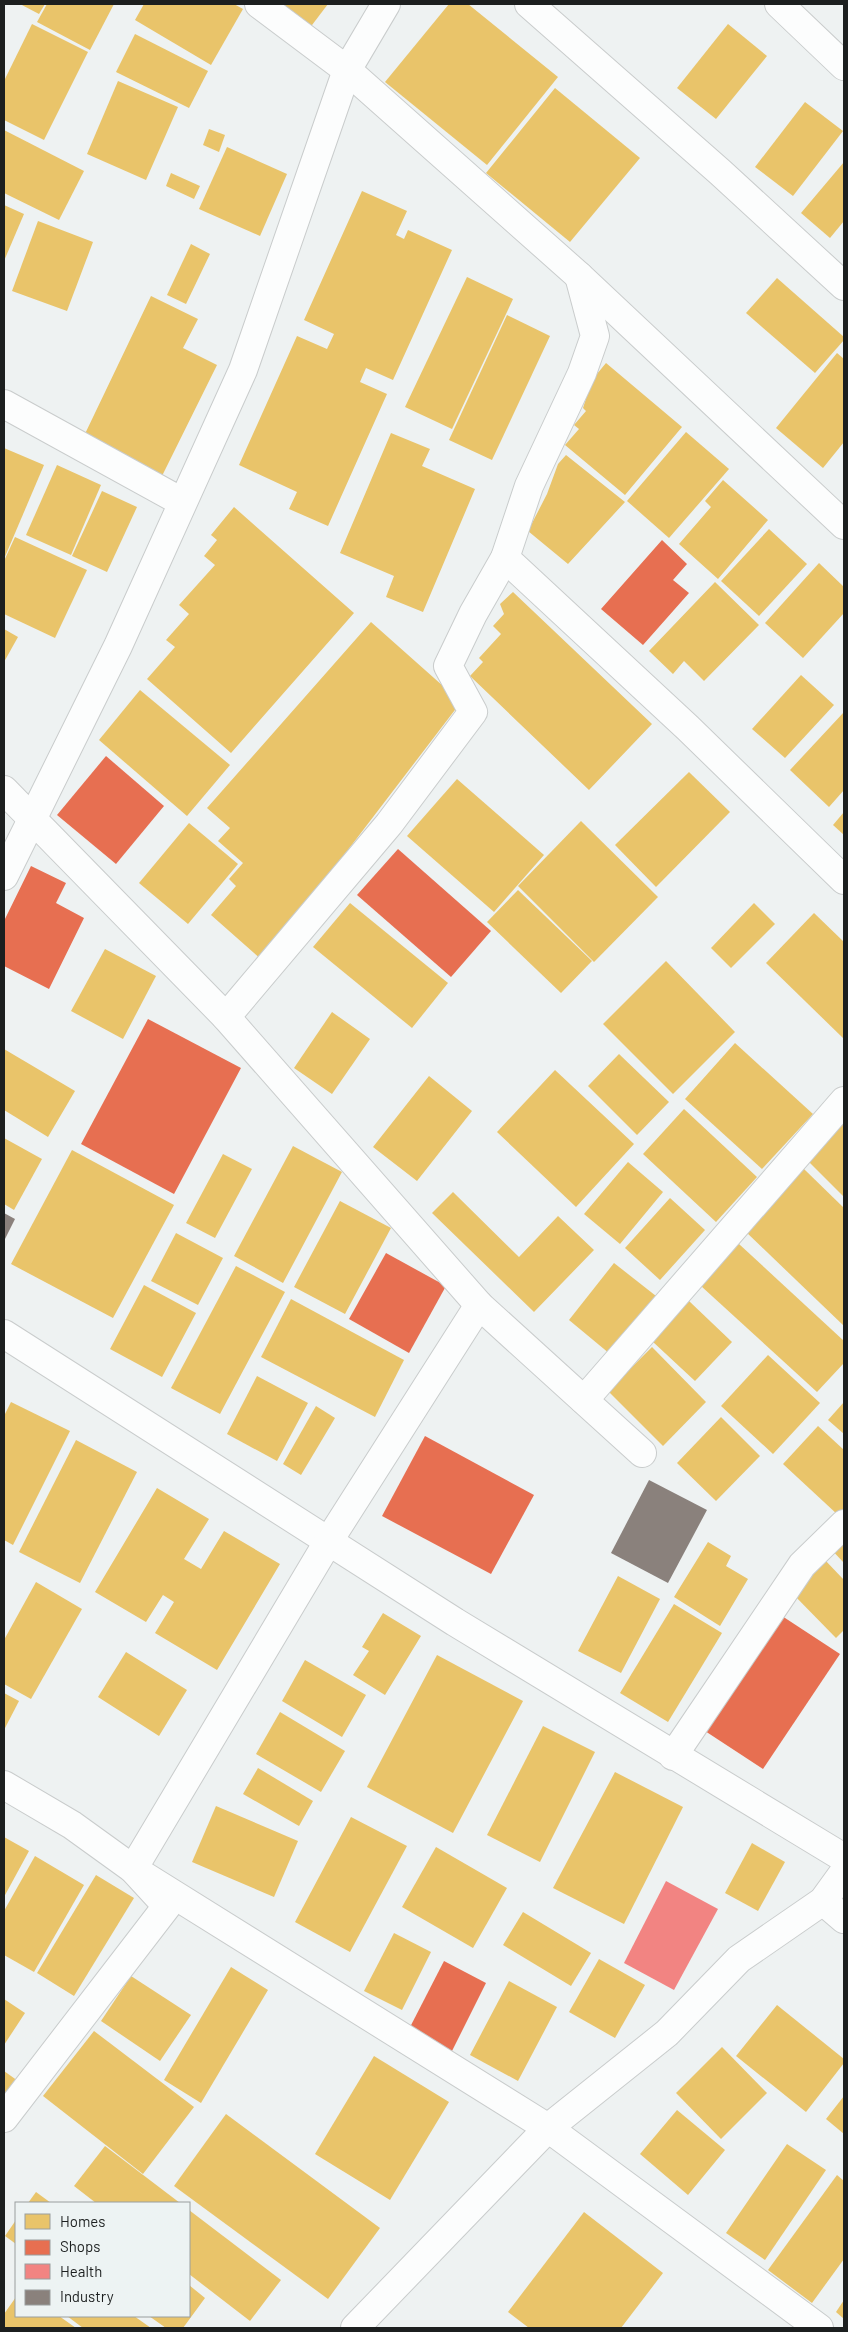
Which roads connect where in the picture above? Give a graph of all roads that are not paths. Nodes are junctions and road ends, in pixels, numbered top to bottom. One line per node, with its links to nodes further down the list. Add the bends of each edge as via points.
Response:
1 (259, 4): 6 (street)
2 (386, 4): 6 (street)
3 (529, 4): 8 (street)
4 (779, 4): 5 (street)
5 (844, 66)
6 (347, 70): 7 (street); 10 (street, via 243,370)
7 (580, 276): 11 (street); 12 (street, via 595,336 582,373 529,486)
8 (844, 286)
9 (4, 404): 10 (street)
10 (182, 502): 14 (street, via 118,646)
11 (844, 525)
12 (505, 558): 16 (street, via 681,721); 17 (street, via 448,666 473,712 389,824)
13 (4, 790): 14 (street)
14 (32, 819): 15 (street); 17 (street)
15 (4, 876)
16 (844, 880)
17 (226, 1017): 19 (street)
18 (844, 1101): 21 (street)
19 (480, 1305): 21 (street); 24 (street)
20 (4, 1334): 24 (street)
21 (584, 1400): 22 (street)
22 (642, 1453)
23 (844, 1524): 25 (street, via 802,1565)
24 (328, 1542): 25 (street); 28 (street)
25 (673, 1756): 27 (street)
26 (4, 1785): 28 (street, via 72,1825)
27 (844, 1858)
28 (133, 1869): 32 (street, via 167,1906); 33 (street)
29 (844, 1872): 30 (street)
30 (823, 1901): 31 (street); 33 (street, via 738,1959 667,2033)
31 (844, 1918)
32 (4, 2118)
33 (548, 2128): 34 (street); 35 (street)
34 (355, 2328)
35 (819, 2328)

